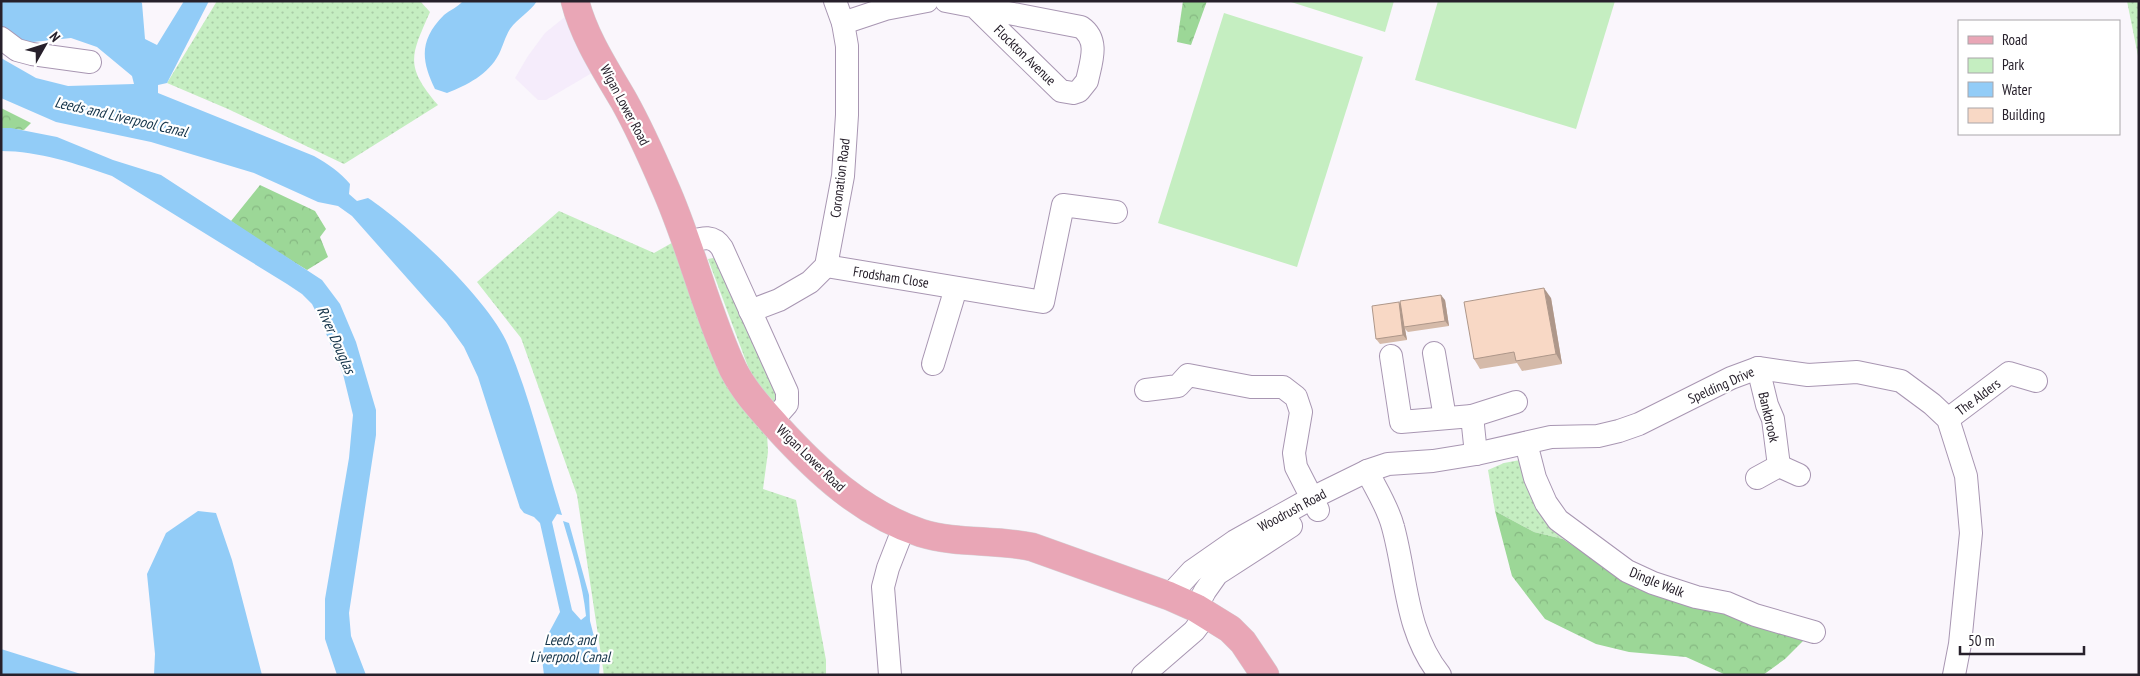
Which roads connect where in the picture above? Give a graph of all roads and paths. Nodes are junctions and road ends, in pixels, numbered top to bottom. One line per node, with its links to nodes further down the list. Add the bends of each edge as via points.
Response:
1 (835, 1): 6 (street, Coronation Road)
2 (927, 1): 6 (street, via 885,9)
3 (946, 1): 5 (street, Flockton Avenue)
4 (576, 2): 10 (main road, Wigan Lower Road, via 583,26 642,136)
5 (976, 8): 5 (street, Flockton Avenue, via 1081,27 1090,35 1094,46 1084,87 1074,93 1061,91)
6 (843, 23): 11 (street, Coronation Road, via 847,46 847,115 843,176)
7 (1, 38): 8 (street, via 17,50)
8 (90, 62)
9 (1116, 212): 12 (street, Frodsham Close, via 1063,205 1043,302)
10 (688, 242): 13 (street, via 705,237 718,242); 24 (main road, Wigan Lower Road, via 734,371)
11 (826, 266): 12 (street, Frodsham Close); 13 (street, via 810,282 779,300)
12 (956, 288): 16 (street)
13 (750, 311): 24 (street, via 788,398 784,409)
14 (1434, 353): 22 (street)
15 (1392, 356): 22 (street, via 1401,422)
16 (933, 364)
17 (1758, 368): 23 (street, Spelding Drive, via 1808,376 1857,372 1901,381); 25 (street, Spelding Drive, via 1619,431 1598,436 1551,437); 28 (street, Bankbrook, via 1789,470)
18 (2036, 380): 23 (street, The Alders, via 2009,373)
19 (1146, 390): 29 (street, via 1178,386 1202,373 1250,387 1283,387 1296,397 1301,412 1294,453 1296,468)
20 (1516, 402): 21 (street)
21 (1472, 416): 22 (street); 26 (street)
22 (1445, 418)
23 (1948, 419): 38 (street, via 1966,476 1971,533)
24 (772, 421): 30 (main road, Wigan Lower Road, via 801,453 851,497)
25 (1526, 443): 26 (street, Woodrush Road); 33 (street, Dingle Walk, via 1534,478 1558,520 1627,570 1653,583 1727,603 1755,615 1791,619)
26 (1476, 454): 27 (street, Woodrush Road, via 1388,464)
27 (1370, 477): 29 (street, Woodrush Road); 37 (street, via 1392,524 1410,616 1428,660)
28 (1758, 478)
29 (1315, 504): 31 (street, Woodrush Road, via 1228,546 1192,571); 32 (street, Woodrush Road, via 1217,574 1205,591)
30 (904, 527): 31 (main road, Wigan Lower Road, via 942,537 1032,546); 34 (street, via 883,587)
31 (1169, 596): 32 (main road, Wigan Lower Road)
32 (1202, 611): 35 (street, Woodrush Road, via 1194,631); 36 (main road, Wigan Lower Road, via 1230,629 1243,642)
33 (1814, 632)
34 (890, 675)
35 (1143, 675)
36 (1265, 675)
37 (1440, 675)
38 (1954, 675)

